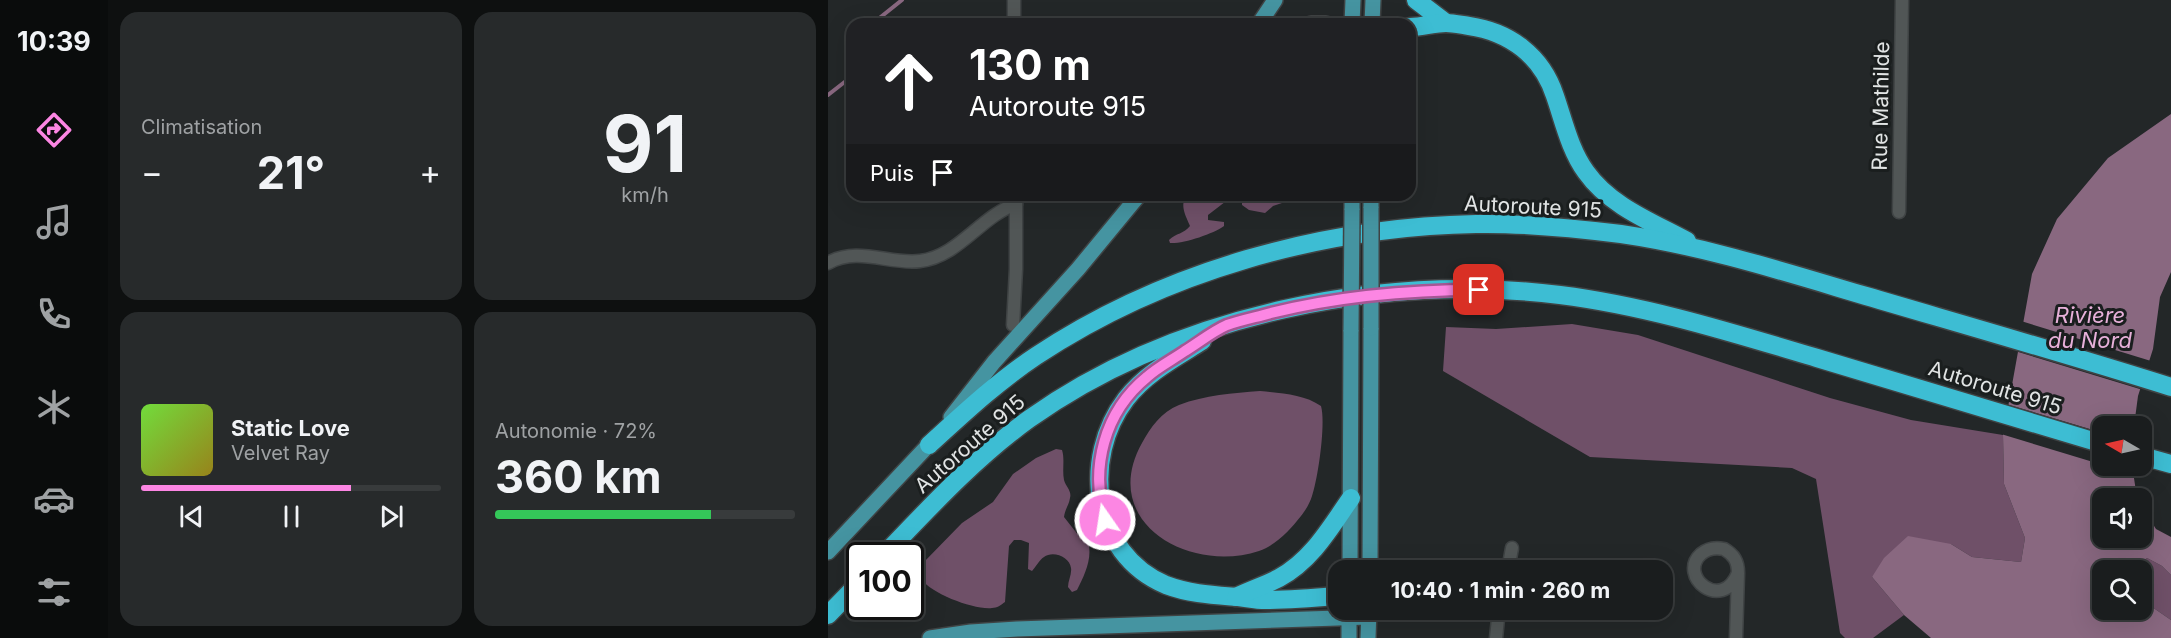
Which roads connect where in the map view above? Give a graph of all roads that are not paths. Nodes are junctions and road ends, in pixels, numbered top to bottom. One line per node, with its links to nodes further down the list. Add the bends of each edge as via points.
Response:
1 (1014, 0): 7 (street)
2 (1275, 0): 8 (main road)
3 (1353, 0): 9 (main road)
4 (1373, 0): 10 (main road)
5 (1416, 0): 11 (highway)
6 (1902, 0): 18 (street, Rue Mathilde)
7 (1014, 18)
8 (1263, 18)
9 (1352, 18)
10 (1372, 18)
11 (1446, 23): 12 (highway); 19 (highway, via 1493,31 1524,49 1549,80 1572,147 1593,181 1627,208)
12 (1416, 27)
13 (1015, 201): 20 (street, via 940,256 919,261 858,255)
14 (1016, 201): 21 (street)
15 (1134, 201): 23 (main road)
16 (1371, 202): 34 (main road, bridge)
17 (1352, 203): 29 (main road, bridge)
18 (1899, 212)
19 (1707, 251): 24 (highway, Autoroute 915); 26 (highway, Autoroute 915, via 1634,236 1519,224 1357,234 1288,249 1182,282 1090,325 1014,372)
20 (828, 263)
21 (1012, 325): 23 (main road)
22 (1226, 326): 25 (highway, Autoroute 915, via 1315,303 1393,293 1479,290 1559,295 1709,326); 30 (highway, Autoroute 915, via 1125,363 1040,412 973,466); 38 (highway, via 1153,371 1127,398 1104,442 1098,482 1110,531 1120,549 1138,567 1156,580 1182,590)
23 (1011, 343): 26 (main road)
24 (2168, 386)
25 (2092, 441)
26 (929, 445): 32 (main road)
27 (2152, 459): 28 (highway)
28 (2171, 464)
29 (1351, 498): 33 (main road); 38 (highway, via 1323,539 1298,565)
30 (897, 542)
31 (1512, 548): 35 (street)
32 (828, 552)
33 (1350, 560)
34 (1370, 560)
35 (1510, 560)
36 (1738, 573): 49 (street)
37 (846, 596): 41 (highway)
38 (1236, 597): 39 (highway, via 1263,600)
39 (1328, 597)
40 (1328, 614): 45 (main road, via 988,631)
41 (828, 615)
42 (1349, 620): 46 (main road)
43 (1368, 620): 47 (main road)
44 (1498, 620): 48 (street)
45 (930, 638)
46 (1349, 638)
47 (1368, 638)
48 (1496, 638)
49 (1736, 638)

